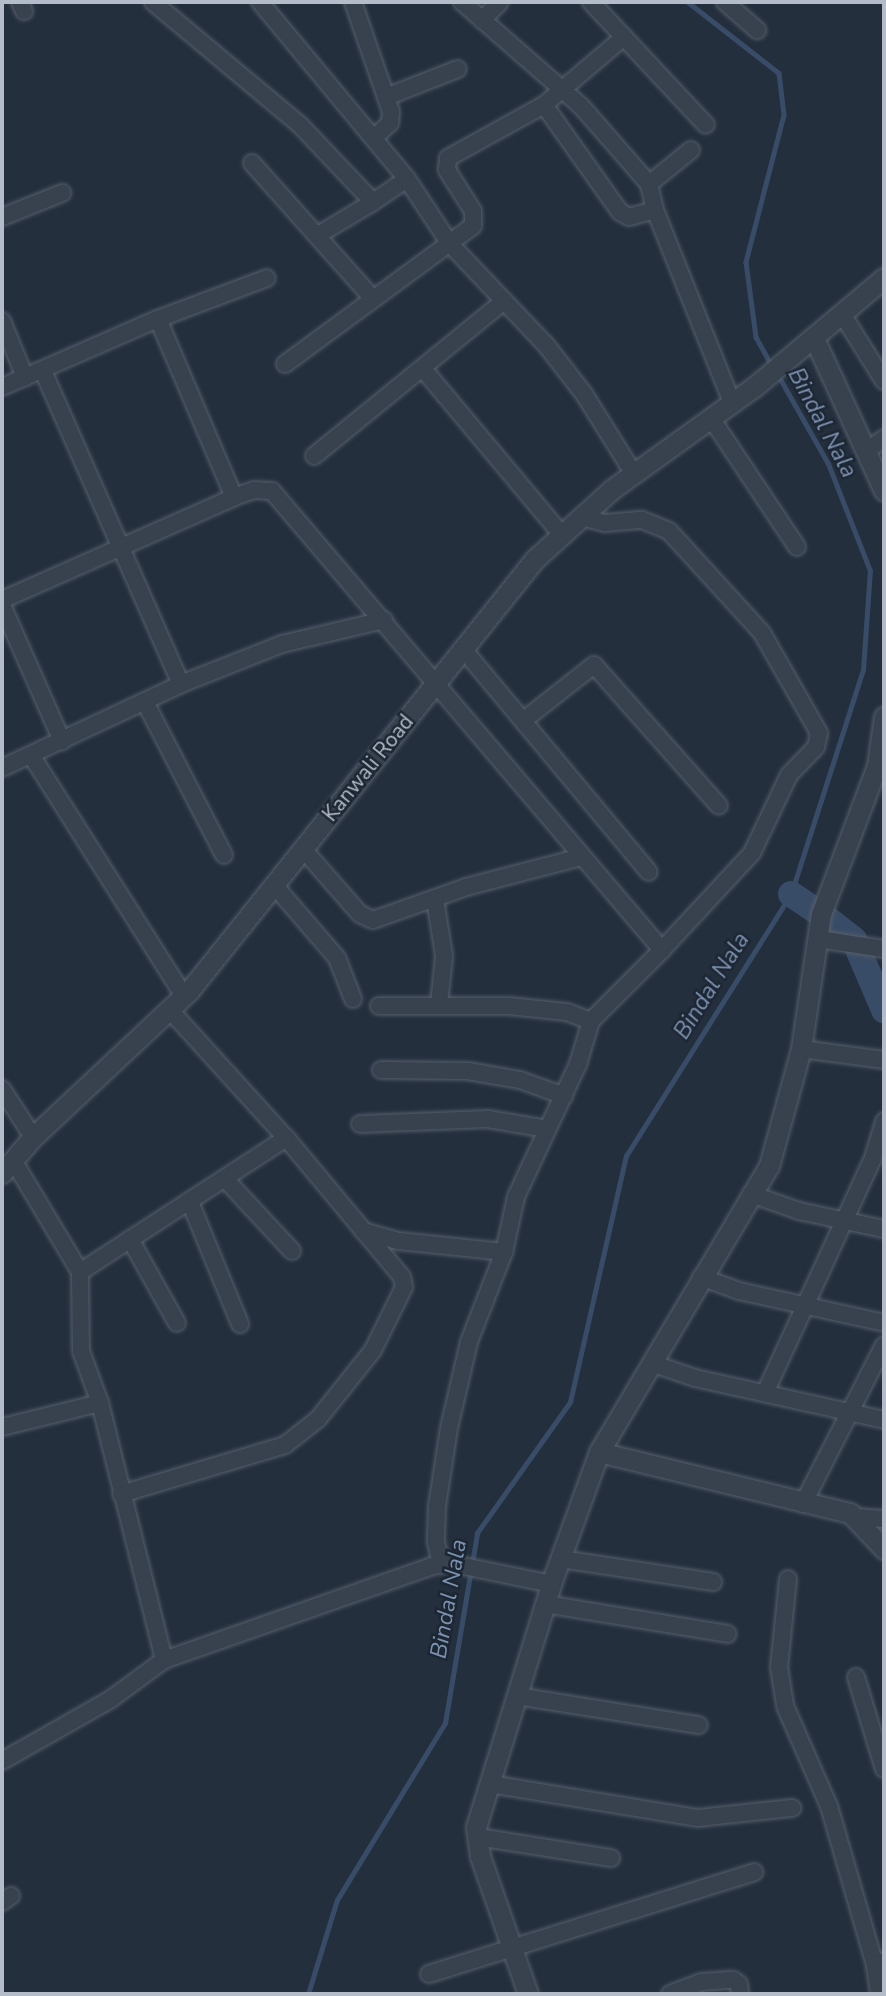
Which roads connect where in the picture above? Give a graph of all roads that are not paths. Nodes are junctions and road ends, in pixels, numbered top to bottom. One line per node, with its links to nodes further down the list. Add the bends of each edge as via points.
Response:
1 (153, 2): 22 (street, via 300,125)
2 (260, 2): 16 (street)
3 (353, 2): 13 (street)
4 (462, 2): 8 (street)
5 (500, 2): 8 (street)
6 (591, 2): 10 (street)
7 (725, 2): 9 (street)
8 (482, 20): 12 (street)
9 (757, 30)
10 (624, 37): 12 (street); 15 (street)
11 (458, 69): 13 (street)
12 (563, 90): 14 (street); 20 (street, via 604,129)
13 (386, 97): 16 (street, via 392,117)
14 (544, 105): 23 (street, via 620,212 629,217); 26 (street, via 448,158 447,170 475,222)
15 (706, 125)
16 (374, 138): 19 (street)
17 (691, 150): 20 (street)
18 (252, 163): 25 (street)
19 (407, 179): 22 (street); 26 (street)
20 (649, 184): 23 (street)
21 (62, 193): 24 (street)
22 (373, 202): 25 (street)
23 (655, 210): 41 (street)
24 (2, 216)
25 (318, 235): 29 (street)
26 (450, 244): 29 (street); 30 (street)
27 (267, 278): 32 (street)
28 (884, 278): 31 (street)
29 (373, 299): 35 (street)
30 (504, 301): 36 (street); 46 (street, via 584,394)
31 (842, 314): 34 (street); 39 (street)
32 (158, 319): 37 (street); 48 (street)
33 (2, 321): 38 (street)
34 (814, 338): 41 (street, Kanwali Road); 44 (street)
35 (285, 364)
36 (424, 370): 45 (street); 50 (street)
37 (43, 372): 38 (street); 51 (street)
38 (25, 377): 40 (street)
39 (884, 381)
40 (2, 387)
41 (732, 403): 42 (street, Kanwali Road)
42 (711, 418): 46 (street, Kanwali Road); 52 (street)
43 (884, 438): 44 (street)
44 (867, 451): 47 (street)
45 (314, 456)
46 (634, 474): 49 (street, Kanwali Road)
47 (884, 491)
48 (234, 497): 51 (street); 55 (street, via 254,490 271,491)
49 (582, 517): 50 (street, Kanwali Road); 75 (street, via 605,523 642,520 669,531 762,633 819,733 816,747 789,775 752,853)
50 (561, 534): 56 (street, Kanwali Road, via 535,559)
51 (120, 546): 53 (street); 58 (street)
52 (797, 547)
53 (2, 600)
54 (2, 605): 62 (street)
55 (384, 620): 57 (street); 58 (street, via 282,645)
56 (463, 649): 57 (street, Kanwali Road); 61 (street)
57 (437, 683): 67 (street, Kanwali Road); 69 (street)
58 (181, 684): 59 (street)
59 (145, 702): 62 (street); 68 (street)
60 (884, 716): 64 (street)
61 (524, 720): 66 (street, via 594,665); 70 (street)
62 (62, 741): 63 (street)
63 (31, 755): 65 (street); 77 (street)
64 (881, 766): 73 (street, via 821,914)
65 (2, 768)
66 (719, 806)
67 (303, 849): 71 (street, Kanwali Road); 72 (street, via 366,919)
68 (224, 855)
69 (581, 857): 72 (street); 75 (street)
70 (649, 872)
71 (274, 885): 76 (street, via 337,958); 77 (street, Kanwali Road)
72 (435, 899): 78 (street, via 444,956)
73 (817, 939): 74 (street); 81 (street)
74 (884, 949)
75 (662, 950): 80 (street)
76 (353, 999)
77 (176, 1003): 89 (street, Kanwali Road); 90 (street)
78 (439, 1004): 79 (street); 80 (street, via 567,1012)
79 (379, 1006)
80 (591, 1021): 85 (street)
81 (801, 1049): 82 (street); 93 (street, via 769,1166)
82 (884, 1060)
83 (381, 1070): 85 (street, via 468,1071 520,1080)
84 (2, 1089): 89 (street)
85 (564, 1096): 88 (street)
86 (884, 1121): 95 (street, via 873,1158)
87 (360, 1124): 88 (street, via 488,1119)
88 (547, 1129): 100 (street, via 516,1196)
89 (33, 1137): 91 (street, Kanwali Road)
90 (286, 1138): 92 (street); 97 (street)
91 (7, 1166): 101 (street)
92 (226, 1181): 94 (street); 99 (street)
93 (751, 1194): 95 (street); 102 (street)
94 (191, 1202): 98 (street); 106 (street)
95 (840, 1220): 96 (street); 103 (street)
96 (884, 1229)
97 (363, 1231): 100 (street, via 399,1241); 115 (street, via 402,1277 401,1299 373,1350 318,1419 285,1445 262,1454)
98 (131, 1239): 101 (street); 104 (street)
99 (292, 1251)
100 (504, 1252): 121 (street, via 469,1342 449,1428 437,1506 436,1542)
101 (80, 1272): 110 (street, via 81,1351)
102 (701, 1277): 103 (street); 108 (street)
103 (803, 1307): 105 (street); 109 (street)
104 (177, 1323)
105 (884, 1323)
106 (240, 1324)
107 (884, 1345): 111 (street)
108 (651, 1363): 109 (street); 114 (street)
109 (765, 1393): 111 (street)
110 (100, 1402): 113 (street); 115 (street)
111 (850, 1413): 112 (street); 116 (street)
112 (884, 1420)
113 (2, 1427)
114 (599, 1452): 116 (street); 120 (street)
115 (121, 1494): 127 (street)
116 (803, 1504): 117 (street)
117 (856, 1517): 118 (street); 119 (street)
118 (884, 1519)
119 (884, 1549)
120 (561, 1559): 123 (street); 124 (street)
121 (445, 1563): 124 (street); 127 (street)
122 (788, 1579): 139 (street, via 779,1667 785,1706 829,1806)
123 (713, 1582)
124 (551, 1584): 125 (street)
125 (545, 1604): 126 (street); 129 (street)
126 (728, 1634)
127 (164, 1660): 131 (street, via 111,1699)
128 (856, 1677): 132 (street)
129 (517, 1696): 130 (street); 133 (street)
130 (699, 1725)
131 (2, 1761)
132 (884, 1769)
133 (490, 1784): 134 (street, via 698,1818); 135 (street)
134 (792, 1808)
135 (478, 1837): 136 (street); 138 (street)
136 (611, 1858)
137 (754, 1872): 138 (street)
138 (513, 1951): 140 (street); 141 (street)
139 (880, 1963): 144 (street)
140 (429, 1974)
141 (527, 1994)
142 (670, 1994): 143 (street, via 701,1982 733,1980 740,1984)
143 (740, 1994)
144 (879, 1994)

